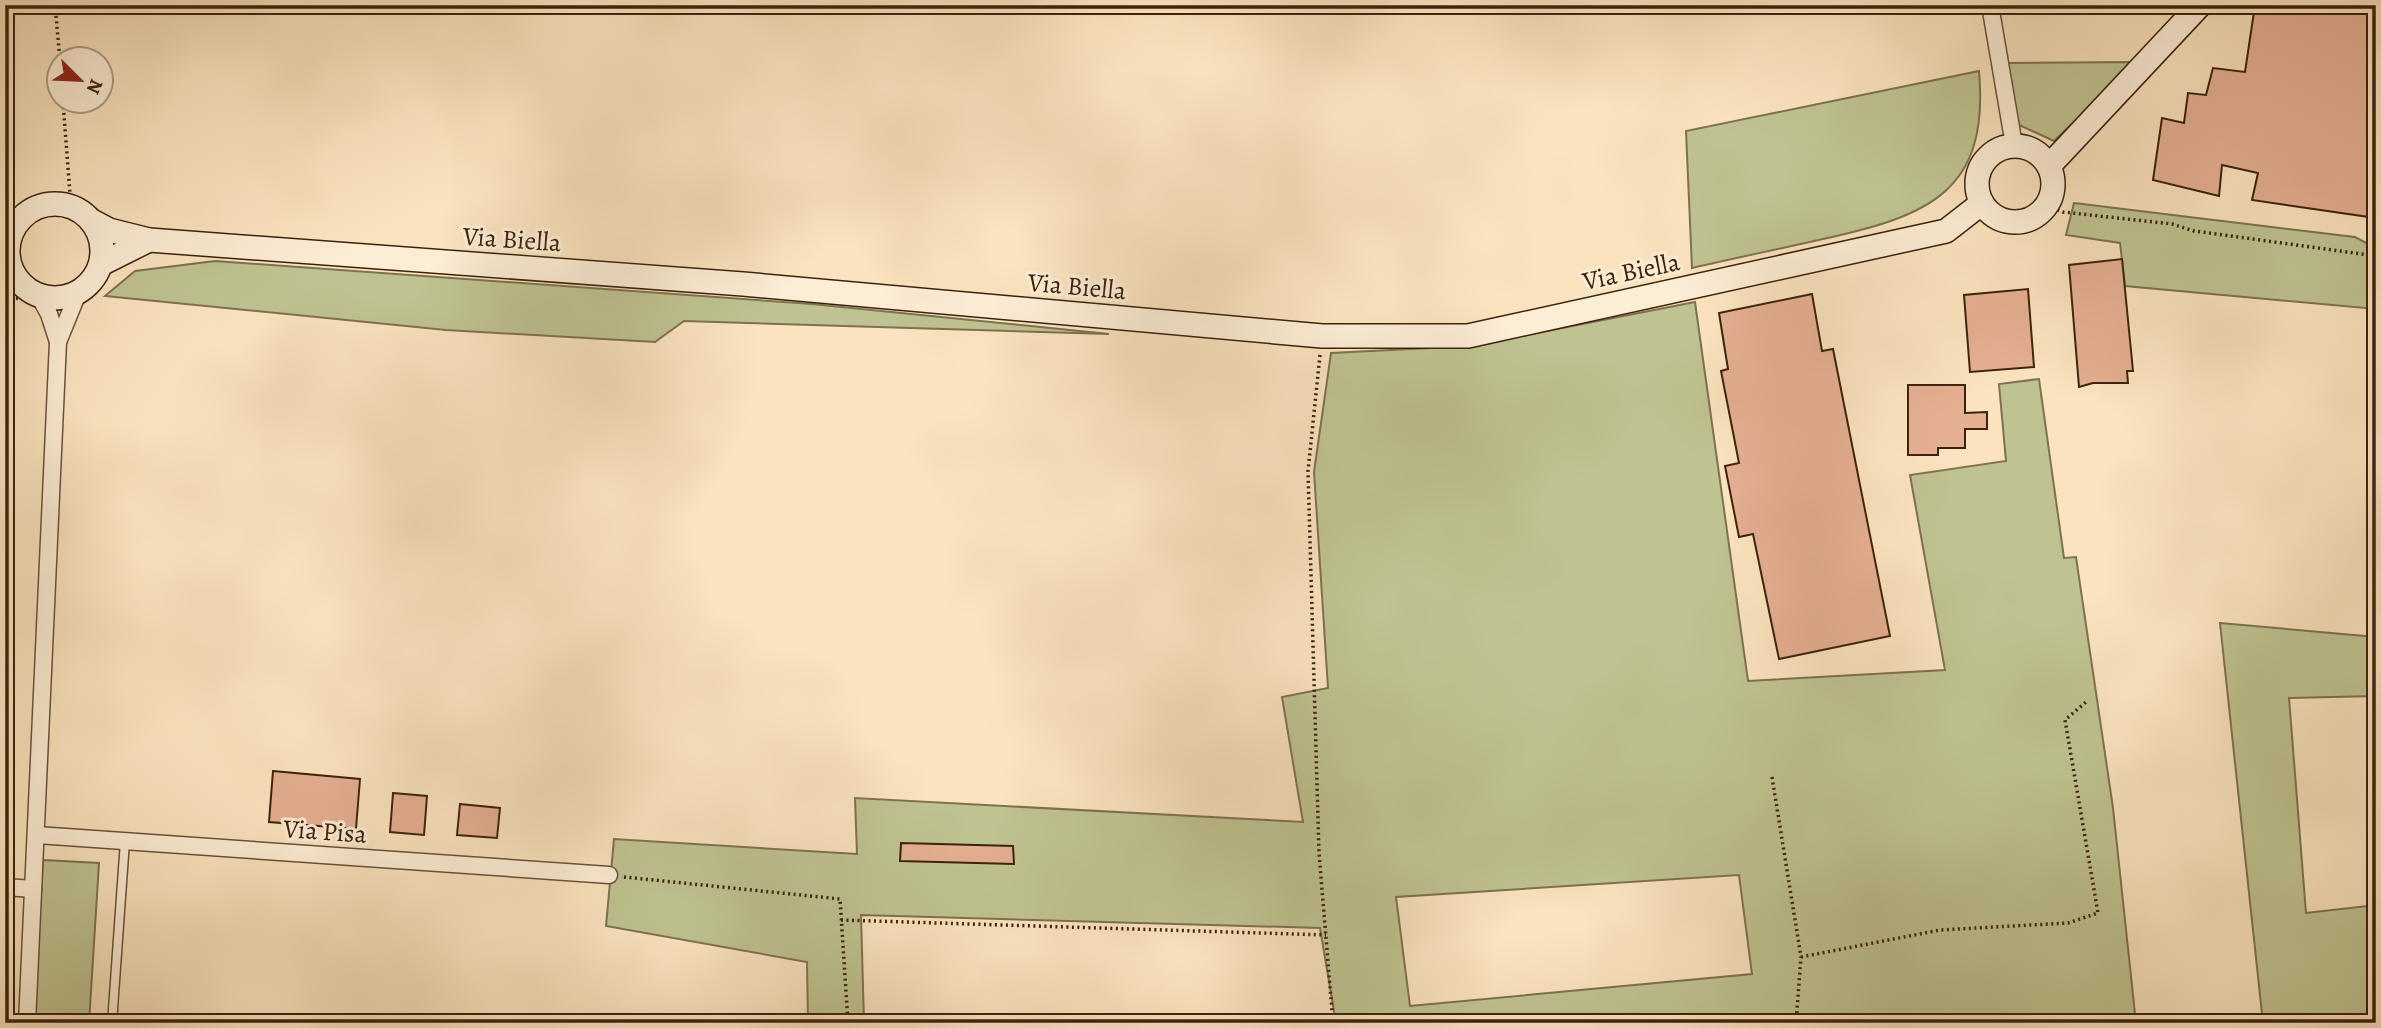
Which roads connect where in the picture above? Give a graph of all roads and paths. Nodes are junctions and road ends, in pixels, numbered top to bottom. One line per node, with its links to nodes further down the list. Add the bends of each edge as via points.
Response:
1 (55, 5): 4 (path)
2 (1990, 5): 6 (street)
3 (2200, 5): 7 (street)
4 (59, 46)
5 (64, 116): 10 (path)
6 (2014, 145): 7 (street, via 2035,150); 8 (street, via 1990,155 1981,165 1977,191)
7 (2049, 166): 9 (street, via 2053,186)
8 (1982, 203): 9 (street, via 1990,213 2013,222 2026,220); 18 (street, Via Biella, via 1945,231 1468,335)
9 (2047, 206): 14 (path, via 2063,212)
10 (71, 207): 11 (street); 12 (street, via 56,204 35,209)
11 (92, 221): 13 (street, Via Biella); 15 (street, via 100,234)
12 (8, 238): 16 (street, via 10,263)
13 (149, 240): 15 (street); 18 (street, Via Biella, via 743,284)
14 (2376, 256)
15 (101, 264): 17 (street)
16 (23, 290): 17 (street, via 66,298); 19 (street, via 49,314)
17 (78, 293): 19 (street)
18 (1322, 336): 28 (path, via 1308,471)
19 (58, 342): 22 (street)
20 (2086, 702): 29 (path, via 2065,720 2098,914 2068,923 1940,930)
21 (1772, 776): 29 (path)
22 (37, 835): 23 (street, Via Pisa); 26 (street)
23 (125, 841): 24 (street, Via Pisa); 31 (lane)
24 (609, 875): 27 (path, via 840,899)
25 (5, 887): 26 (street)
26 (33, 890): 30 (street)
27 (841, 920): 28 (path); 32 (path)
28 (1326, 935): 33 (path)
29 (1801, 957): 34 (path)
30 (27, 1023)
31 (112, 1023)
32 (848, 1023)
33 (1333, 1023)
34 (1796, 1023)

